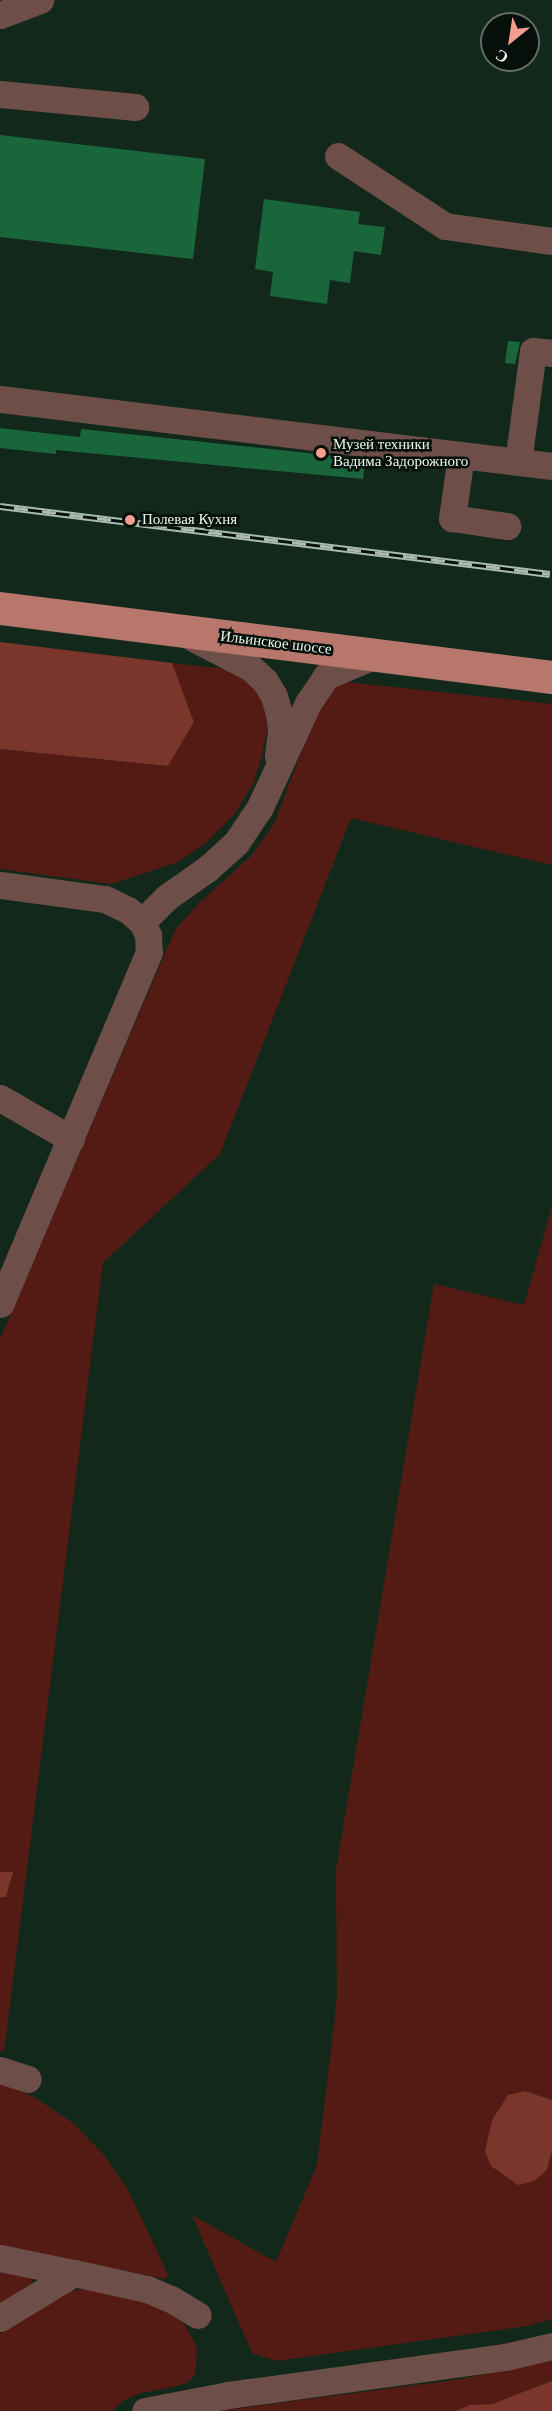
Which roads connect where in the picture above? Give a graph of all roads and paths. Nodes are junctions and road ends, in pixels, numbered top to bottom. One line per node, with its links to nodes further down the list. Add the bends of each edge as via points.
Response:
1 (40, 0): 2 (street)
2 (0, 15)
3 (0, 94): 4 (street)
4 (135, 107)
5 (338, 156): 6 (street, via 445,226)
6 (552, 241)
7 (552, 353): 10 (street, via 533,351)
8 (0, 399): 9 (street)
9 (461, 455): 10 (street); 12 (street, via 452,518)
10 (518, 462): 11 (street)
11 (552, 466)
12 (507, 526)
13 (0, 608): 14 (main road, Ильинское шоссе)
14 (177, 630): 15 (main road, Ильинское шоссе); 17 (street, via 243,663 265,681 279,714)
15 (376, 655): 16 (main road, Ильинское шоссе); 17 (street, via 326,676 308,703)
16 (552, 677)
17 (277, 769): 19 (street, via 260,807 236,843 167,897)
18 (0, 885): 19 (street, via 105,899)
19 (142, 922): 21 (street, via 149,952)
20 (0, 1098): 21 (street)
21 (71, 1139): 22 (street)
22 (0, 1304)
23 (0, 2070): 24 (street)
24 (28, 2079)
25 (0, 2258): 26 (street)
26 (74, 2273): 27 (street, via 147,2289); 28 (street)
27 (198, 2315)
28 (0, 2318)
29 (552, 2346): 30 (street, via 505,2357 222,2396)
30 (145, 2411)

